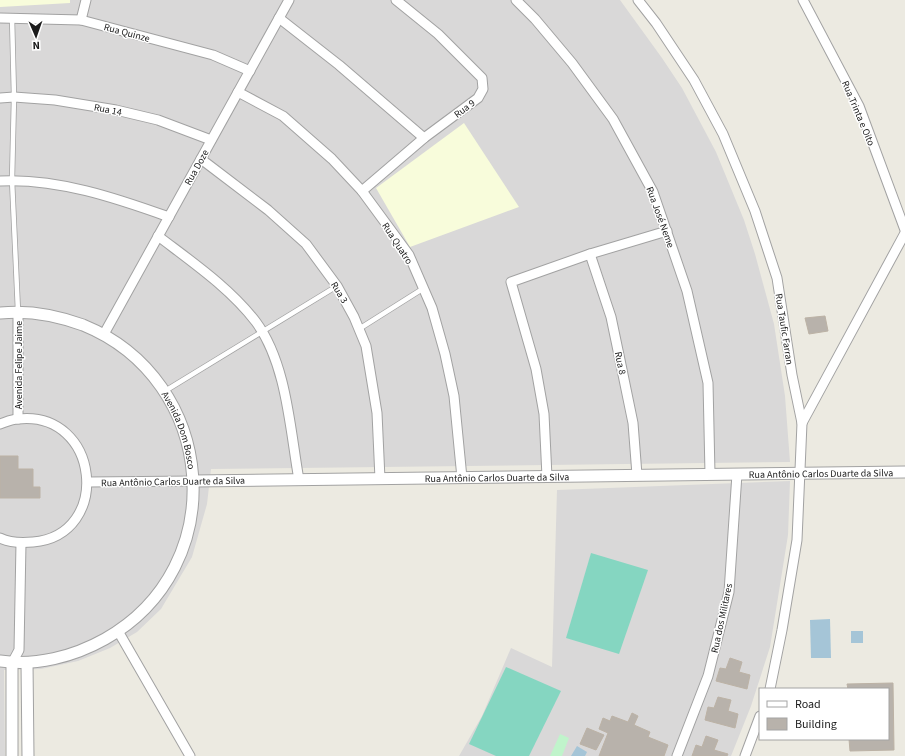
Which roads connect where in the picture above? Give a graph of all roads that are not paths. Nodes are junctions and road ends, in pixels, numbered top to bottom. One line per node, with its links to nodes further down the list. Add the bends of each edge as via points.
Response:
1 (86, 0): 10 (street)
2 (288, 0): 9 (street, Rua Doze)
3 (396, 0): 15 (street, Rua 9, via 438,34 482,78 483,89 478,98)
4 (516, 0): 23 (street, Rua José Neme, via 572,63 613,119 653,192)
5 (638, 0): 36 (street, Rua Taufic Farran, via 694,80 723,134 755,211 777,278)
6 (803, 0): 22 (street, Rua Trinta e Oito, via 859,106)
7 (12, 17): 8 (street, Rua Quinze); 10 (street, Rua Quinze); 13 (lane)
8 (0, 18)
9 (279, 18): 11 (street, Rua Doze); 15 (street)
10 (81, 20): 11 (street, Rua Quinze, via 213,55)
11 (250, 71): 12 (street, Rua Doze)
12 (238, 92): 16 (street, Rua Doze); 20 (street, Rua Quatro, via 283,116 332,159)
13 (14, 97): 14 (street, Rua 14); 16 (street, Rua 14, via 55,100 116,110 158,120); 18 (lane)
14 (0, 98)
15 (424, 138): 20 (street, Rua 9)
16 (211, 140): 17 (street, Rua Doze)
17 (201, 159): 21 (street, Rua Doze); 27 (street, Rua 3, via 268,210 306,244)
18 (12, 180): 19 (street); 21 (street, via 110,196); 29 (lane)
19 (0, 181)
20 (362, 191): 28 (street, Rua Quatro, via 409,255)
21 (169, 217): 25 (street, Rua Doze)
22 (905, 230)
23 (667, 231): 26 (street); 39 (street, Rua José Neme, via 687,291 708,384)
24 (905, 233): 36 (street)
25 (158, 236): 32 (street, via 232,296 256,323); 33 (street, Rua Doze)
26 (590, 254): 42 (street, Rua 8, via 611,317 619,353 634,423); 43 (street, via 511,282 536,369 544,414)
27 (337, 286): 31 (street, Rua 3); 32 (lane)
28 (424, 288): 31 (lane); 44 (street, Rua Quatro, via 444,347 453,389)
29 (18, 311): 30 (street, Avenida Dom Bosco); 33 (street, Avenida Dom Bosco, via 62,317); 35 (street, Avenida Felipe Jaime)
30 (0, 313)
31 (359, 329): 45 (street, Rua 3, via 366,346 377,413)
32 (261, 333): 34 (lane); 46 (street, via 272,353 283,388)
33 (104, 334): 34 (street, Avenida Dom Bosco, via 140,361)
34 (165, 391): 47 (street, Avenida Dom Bosco, via 187,436)
35 (18, 419): 37 (street); 48 (street, via 39,420 59,428 75,442 85,461)
36 (802, 423): 41 (street, Rua Taufic Farran)
37 (0, 424)
38 (905, 472): 41 (street, Rua Antônio Carlos Duarte da Silva)
39 (710, 474): 40 (street, Rua Antônio Carlos Duarte da Silva); 42 (street, Rua Antônio Carlos Duarte da Silva)
40 (737, 474): 41 (street, Rua Antônio Carlos Duarte da Silva); 61 (street, Rua dos Militares, via 729,592 708,676)
41 (799, 474): 56 (street, Rua Taufic Farran, via 797,540)
42 (638, 475): 43 (street, Rua Antônio Carlos Duarte da Silva)
43 (547, 477): 44 (street, Rua Antônio Carlos Duarte da Silva)
44 (462, 478): 45 (street, Rua Antônio Carlos Duarte da Silva)
45 (380, 479): 46 (street, Rua Antônio Carlos Duarte da Silva)
46 (299, 480): 47 (street, Rua Antônio Carlos Duarte da Silva)
47 (194, 481): 48 (street, Rua Antônio Carlos Duarte da Silva); 51 (street, Avenida Dom Bosco, via 192,516 184,543 167,581 145,609)
48 (88, 482): 50 (street, via 84,502 74,520 60,533 41,542)
49 (0, 538): 50 (street)
50 (21, 543): 52 (street)
51 (118, 631): 55 (street, Avenida Dom Bosco, via 90,647 59,658); 60 (street)
52 (19, 650): 54 (street); 55 (street)
53 (0, 661): 54 (street, Avenida Dom Bosco)
54 (12, 663): 55 (street, Avenida Dom Bosco); 58 (street)
55 (27, 663): 59 (street)
56 (770, 688)
57 (759, 719): 62 (street)
58 (12, 756)
59 (28, 756)
60 (190, 756)
61 (677, 756)
62 (745, 756)

